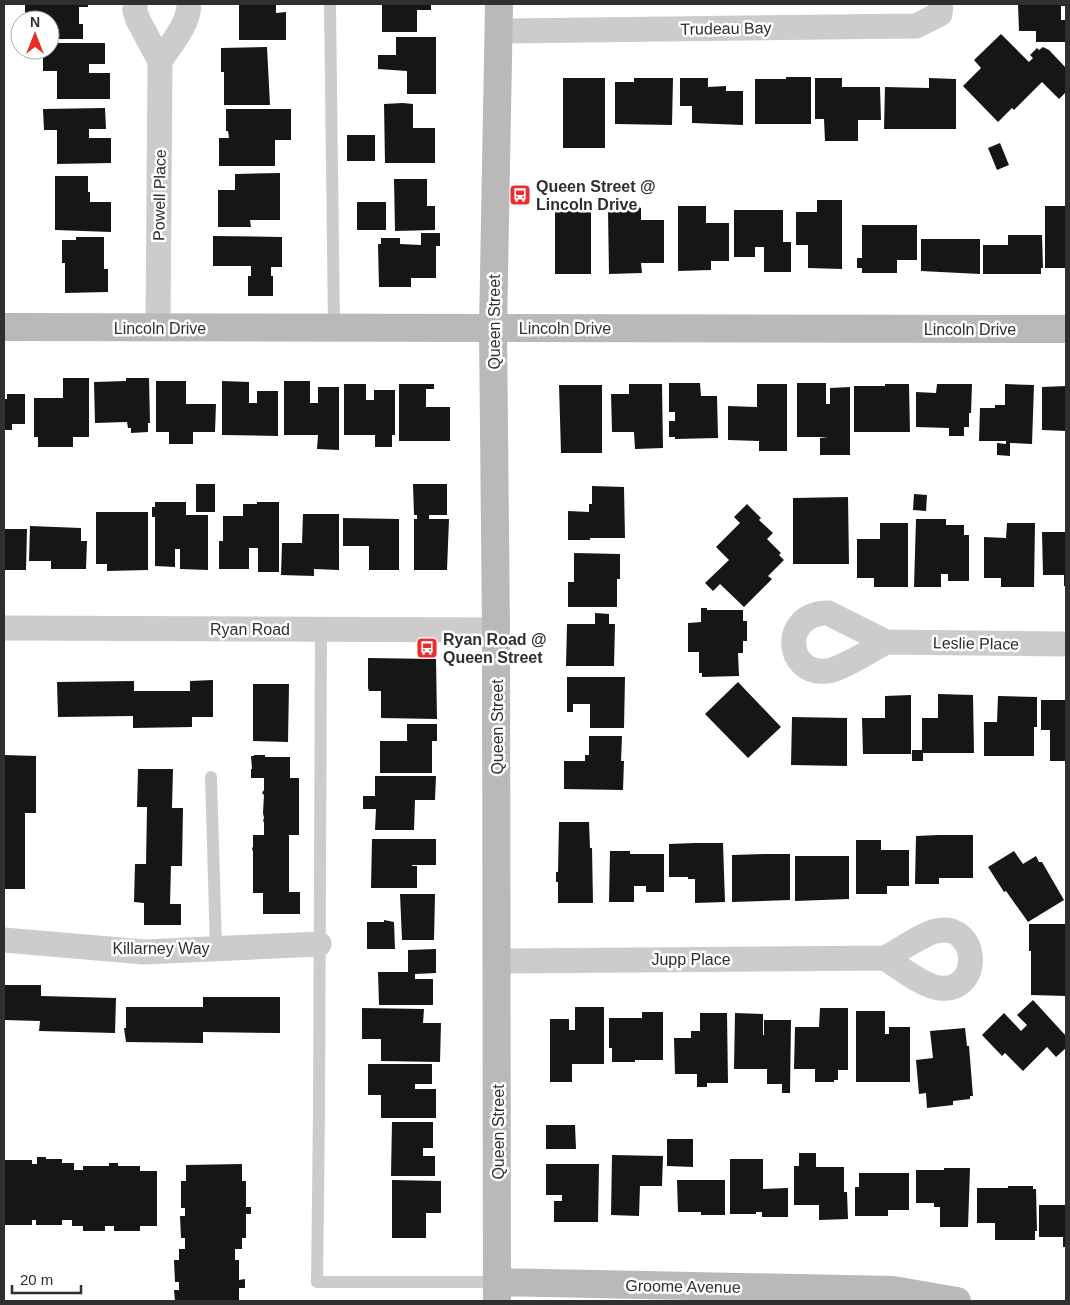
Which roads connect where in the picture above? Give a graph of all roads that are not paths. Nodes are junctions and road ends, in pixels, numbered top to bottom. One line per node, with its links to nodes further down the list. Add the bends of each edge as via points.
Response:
1 (135, 4): 7 (street, Powell Place, via 138,20)
2 (189, 4): 7 (street, via 186,21)
3 (330, 4): 10 (lane)
4 (499, 4): 6 (street, Queen Street)
5 (941, 4): 6 (street, Trudeau Bay, via 940,14 916,26)
6 (499, 31): 11 (street, Queen Street)
7 (160, 62): 9 (street, Powell Place)
8 (4, 327): 9 (street, Lincoln Drive)
9 (158, 328): 10 (street, Lincoln Drive)
10 (334, 328): 11 (street, Lincoln Drive)
11 (493, 328): 12 (street, Lincoln Drive); 15 (street, Queen Street)
12 (1066, 329)
13 (4, 628): 14 (street, Ryan Road)
14 (321, 629): 15 (street, Ryan Road); 20 (lane)
15 (496, 630): 23 (street, Queen Street)
16 (886, 642): 17 (street, Leslie Place)
17 (1066, 644)
18 (211, 778): 21 (lane)
19 (4, 940): 21 (street, Killarney Way, via 144,952)
20 (319, 944): 21 (street, Killarney Way); 24 (lane, via 317,1282)
21 (216, 948)
22 (885, 958): 23 (street, Jupp Place)
23 (498, 961): 24 (street, Queen Street)
24 (497, 1291): 25 (street, Groome Avenue, via 893,1290)
25 (957, 1301)

